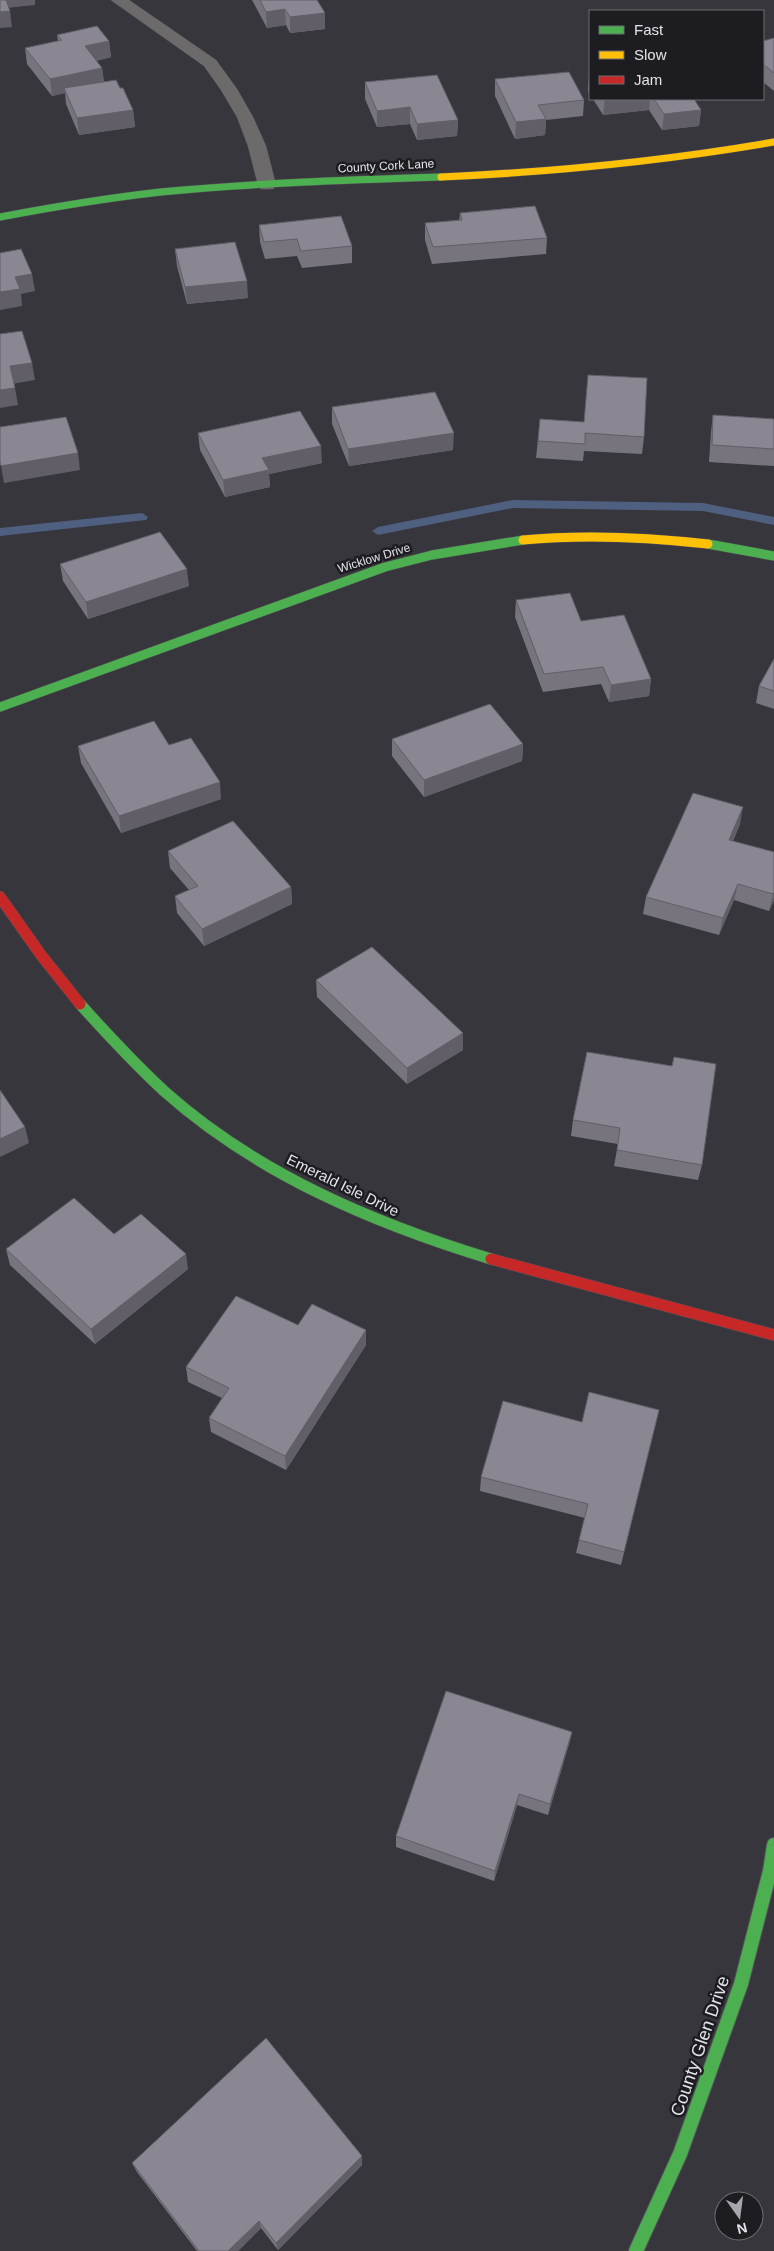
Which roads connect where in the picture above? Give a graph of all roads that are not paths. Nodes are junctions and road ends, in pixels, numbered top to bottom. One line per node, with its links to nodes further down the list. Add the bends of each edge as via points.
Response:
1 (119, 0): 3 (street, via 210,63 245,117 258,146)
2 (774, 142): 3 (street, County Cork Lane, via 634,164 540,172)
3 (267, 185): 4 (street, County Cork Lane, via 182,190)
4 (0, 217)
5 (774, 556): 6 (street, Wicklow Drive, via 704,543 595,537 542,539 437,554 337,584)
6 (0, 708)
7 (0, 897): 8 (street, Emerald Isle Drive, via 40,954 103,1032 146,1075 193,1116 306,1188 440,1245)
8 (774, 1335)
9 (774, 1845): 10 (street, County Glen Drive, via 741,1984 680,2154)
10 (636, 2251)

